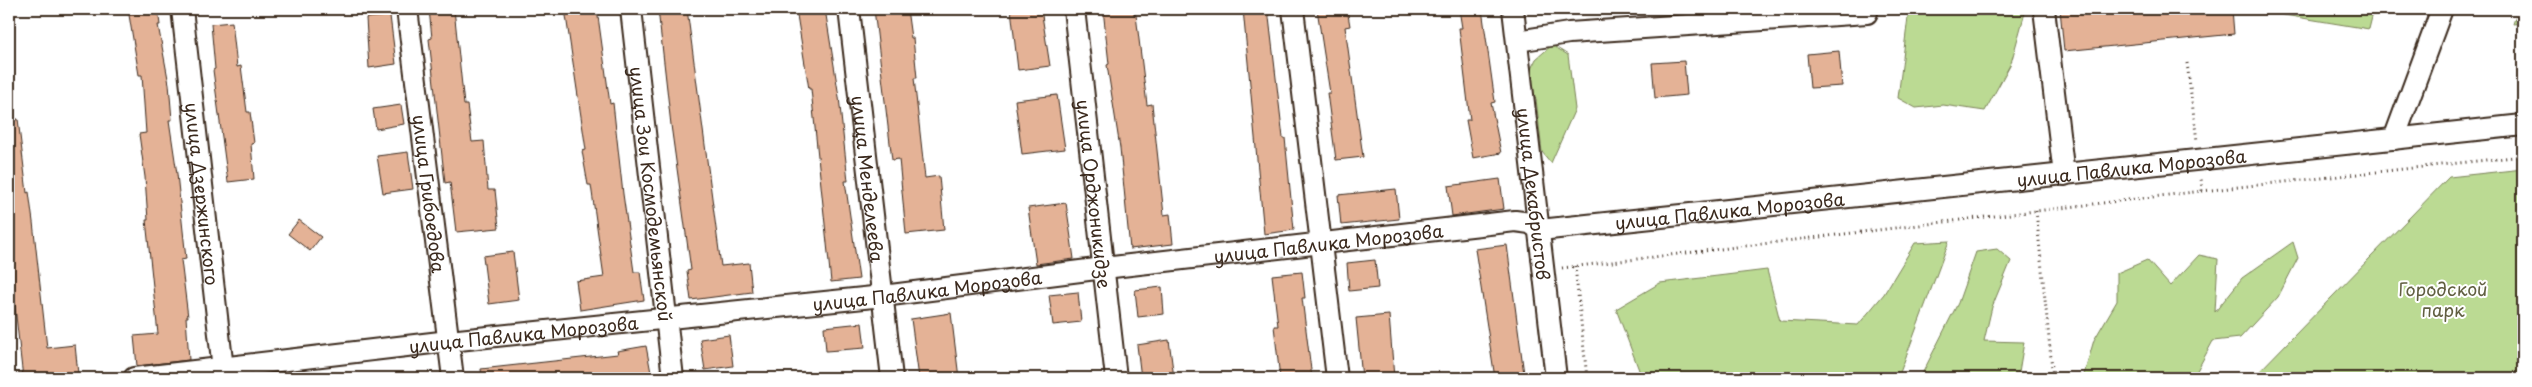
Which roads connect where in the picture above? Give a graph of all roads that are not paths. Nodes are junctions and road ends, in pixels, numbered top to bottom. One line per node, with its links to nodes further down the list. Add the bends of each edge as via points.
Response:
1 (182, 9): 21 (street, улица Дзержинского)
2 (407, 9): 20 (street, улица Грибоедова)
3 (631, 9): 19 (street, улица Зои Космодемьянской)
4 (849, 9): 18 (street, улица Менделеева)
5 (1074, 9): 17 (street, улица Орджоникидзе)
6 (1293, 9): 16 (street)
7 (1513, 9): 11 (street, улица Декабристов)
8 (2044, 9): 14 (street)
9 (2442, 9): 13 (street)
10 (1867, 13): 11 (street, via 1569,33)
11 (1517, 41): 15 (street, улица Декабристов)
12 (2523, 124): 13 (street, улица Павлика Морозова)
13 (2394, 139): 14 (street, улица Павлика Морозова)
14 (2064, 176): 15 (street, улица Павлика Морозова)
15 (1540, 230): 16 (street, улица Павлика Морозова, via 1530,223 1515,221); 28 (street, улица Декабристов)
16 (1320, 242): 17 (street, улица Павлика Морозова); 27 (street)
17 (1104, 268): 18 (street, улица Павлика Морозова); 26 (street, улица Орджоникидзе)
18 (883, 296): 19 (street, улица Павлика Морозова); 25 (street, улица Менделеева)
19 (667, 319): 20 (street, улица Павлика Морозова); 24 (street, улица Зои Космодемьянской)
20 (449, 341): 21 (street, улица Павлика Морозова); 23 (street, улица Грибоедова)
21 (224, 373): 22 (street, улица Павлика Морозова)
22 (134, 378)
23 (453, 378)
24 (673, 378)
25 (892, 378)
26 (1116, 378)
27 (1337, 378)
28 (1556, 378)

